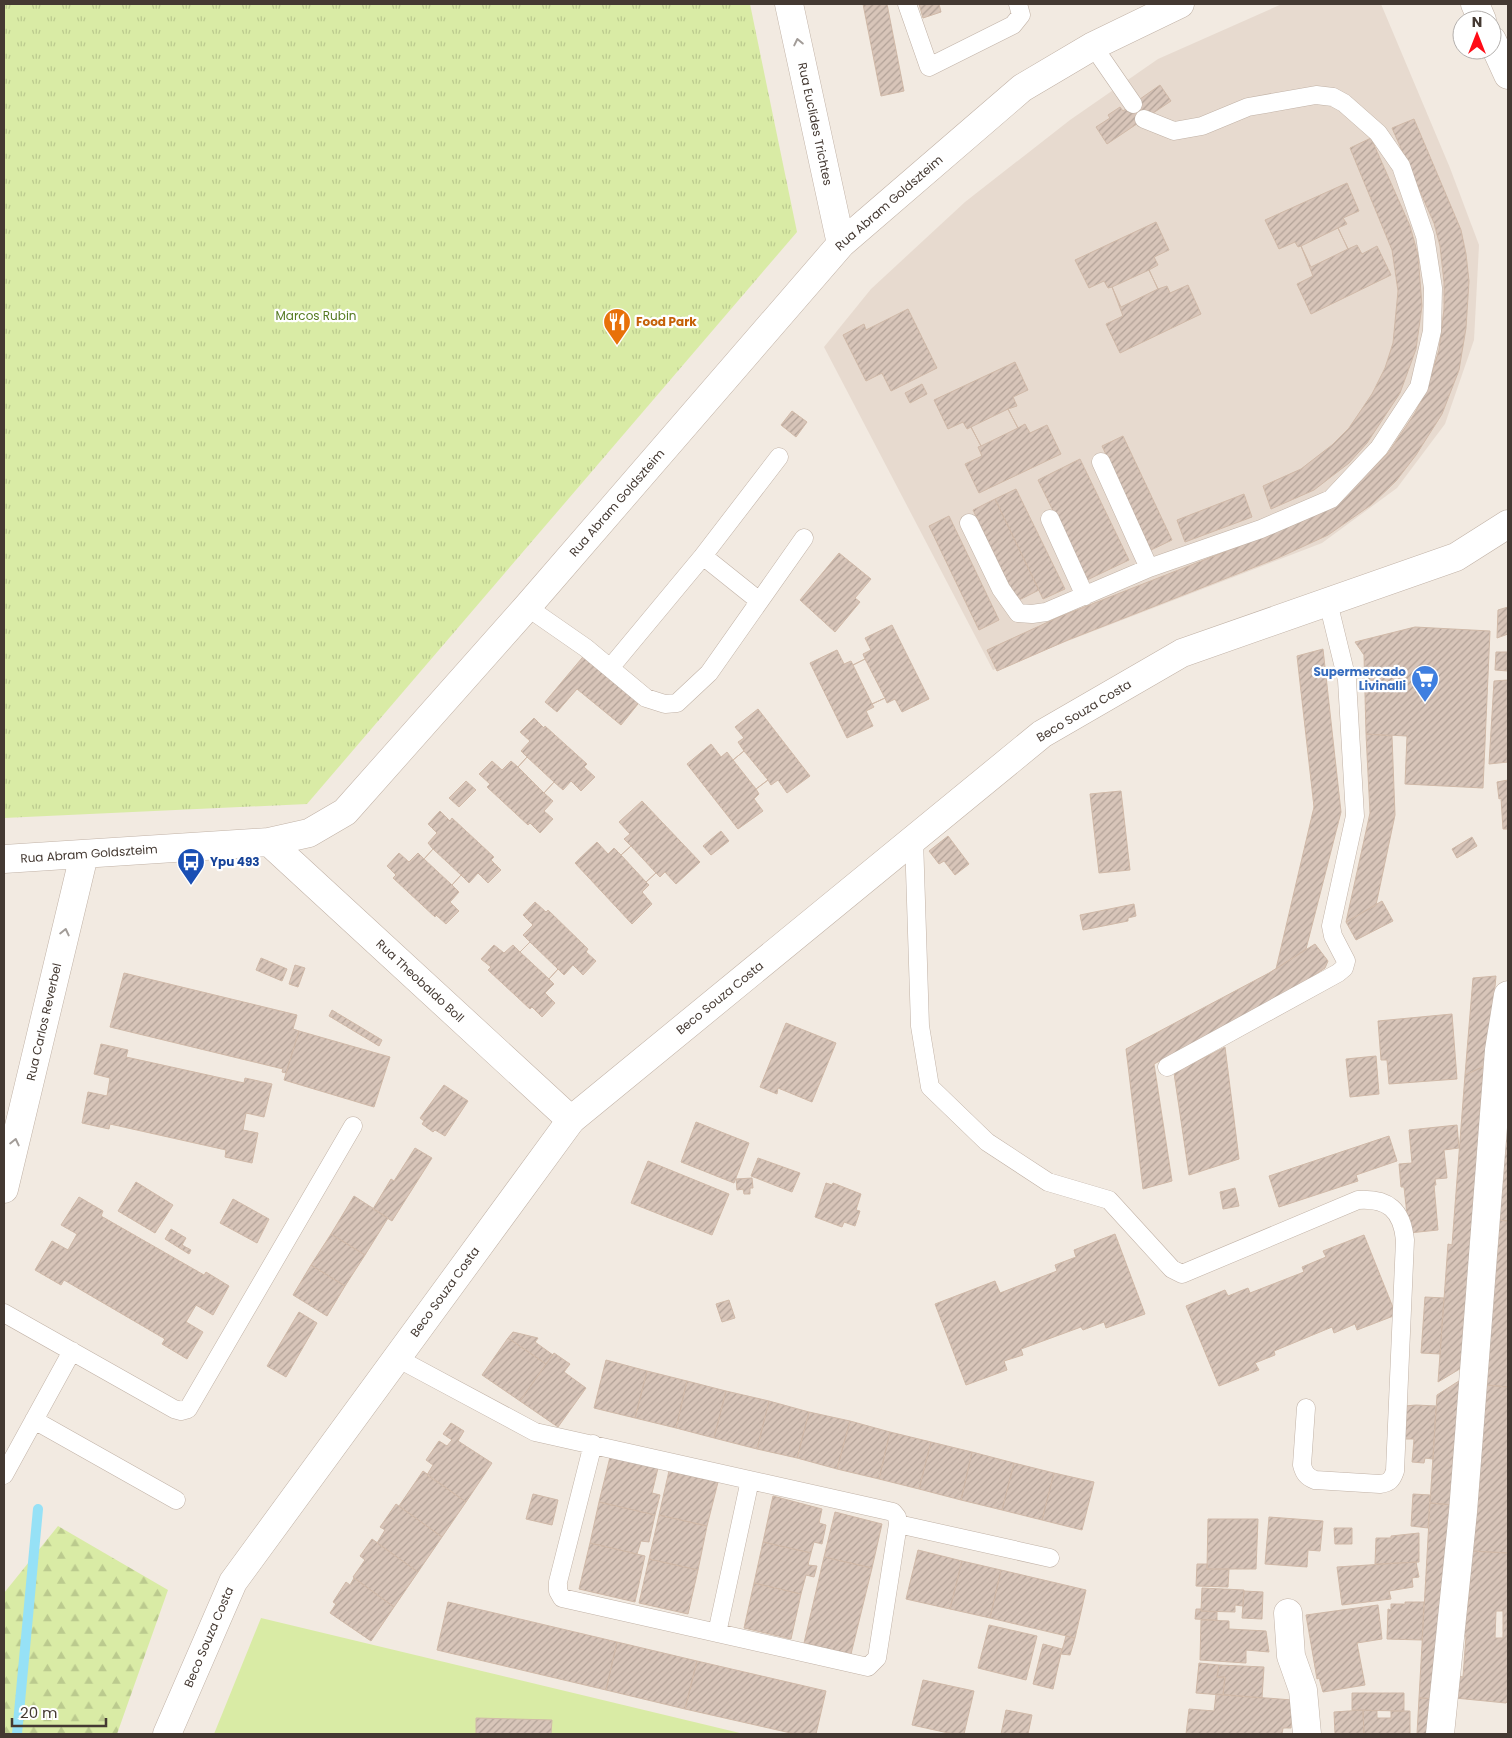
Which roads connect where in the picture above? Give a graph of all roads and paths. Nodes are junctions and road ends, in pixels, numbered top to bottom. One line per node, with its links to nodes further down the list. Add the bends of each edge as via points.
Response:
1 (789, 4): 10 (street, Rua Euclides Trichtes, one-way to 1)
2 (907, 4): 3 (lane, via 928,67 1013,25 1020,15)
3 (1018, 4)
4 (1180, 4): 5 (street, Rua Abram Goldszteim)
5 (1093, 46): 8 (lane); 10 (street, Rua Abram Goldszteim, via 1022,88)
6 (1501, 60): 7 (street)
7 (1508, 75)
8 (1132, 104)
9 (1144, 119): 18 (lane, via 1174,131 1202,126 1248,106 1316,95 1333,97 1344,103 1378,133 1400,166 1425,236 1433,288 1432,331 1419,387 1379,448 1331,499 1261,529)
10 (840, 244): 22 (street, Rua Abram Goldszteim)
11 (779, 457): 17 (lane)
12 (1101, 462): 18 (lane)
13 (1050, 519): 19 (lane)
14 (969, 524): 19 (lane, via 1001,589 1018,613 1046,612)
15 (1508, 524): 21 (street, Beco Souza Costa, via 1456,557)
16 (804, 538): 20 (lane)
17 (703, 556): 20 (lane); 23 (lane)
18 (1149, 568): 19 (lane)
19 (1085, 596)
20 (758, 600): 23 (lane, via 709,673 677,703 665,704 646,698)
21 (1328, 602): 24 (street, Beco Souza Costa, via 1182,653 1042,734); 29 (lane, via 1347,680 1355,816 1331,926 1346,961 1344,968)
22 (527, 607): 23 (lane); 25 (street, Rua Abram Goldszteim, via 344,812 309,832)
23 (610, 668)
24 (914, 839): 30 (street, Beco Souza Costa); 36 (lane, via 920,1026 930,1087 987,1142 1048,1182 1109,1200 1172,1269 1182,1274 1358,1200 1372,1199 1397,1212 1405,1240 1393,1478 1380,1484 1308,1477 1302,1465)
25 (269, 842): 26 (street, Rua Abram Goldszteim); 30 (street, Rua Theobaldo Boll)
26 (84, 855): 27 (street, Rua Abram Goldszteim); 32 (street, Rua Carlos Reverbel, one-way to 26)
27 (4, 859)
28 (1508, 996): 48 (street, via 1499,1050 1463,1512)
29 (1168, 1067)
30 (571, 1120): 35 (street, Beco Souza Costa)
31 (353, 1126): 34 (lane, via 188,1409 174,1409)
32 (4, 1189)
33 (4, 1312): 34 (lane)
34 (72, 1351): 37 (lane)
35 (397, 1358): 38 (lane, via 534,1432); 46 (street, Beco Souza Costa, via 232,1582)
36 (1306, 1408)
37 (34, 1420): 39 (lane); 41 (lane)
38 (592, 1444): 40 (lane); 45 (lane, via 558,1582 562,1598)
39 (4, 1475)
40 (750, 1480): 42 (lane, via 893,1512); 45 (lane)
41 (176, 1500)
42 (898, 1524): 43 (lane); 45 (lane, via 874,1664 868,1667)
43 (1050, 1558)
44 (1288, 1613): 47 (street, via 1291,1656 1303,1690)
45 (717, 1633)
46 (167, 1734)
47 (1307, 1734)
48 (1440, 1734)

